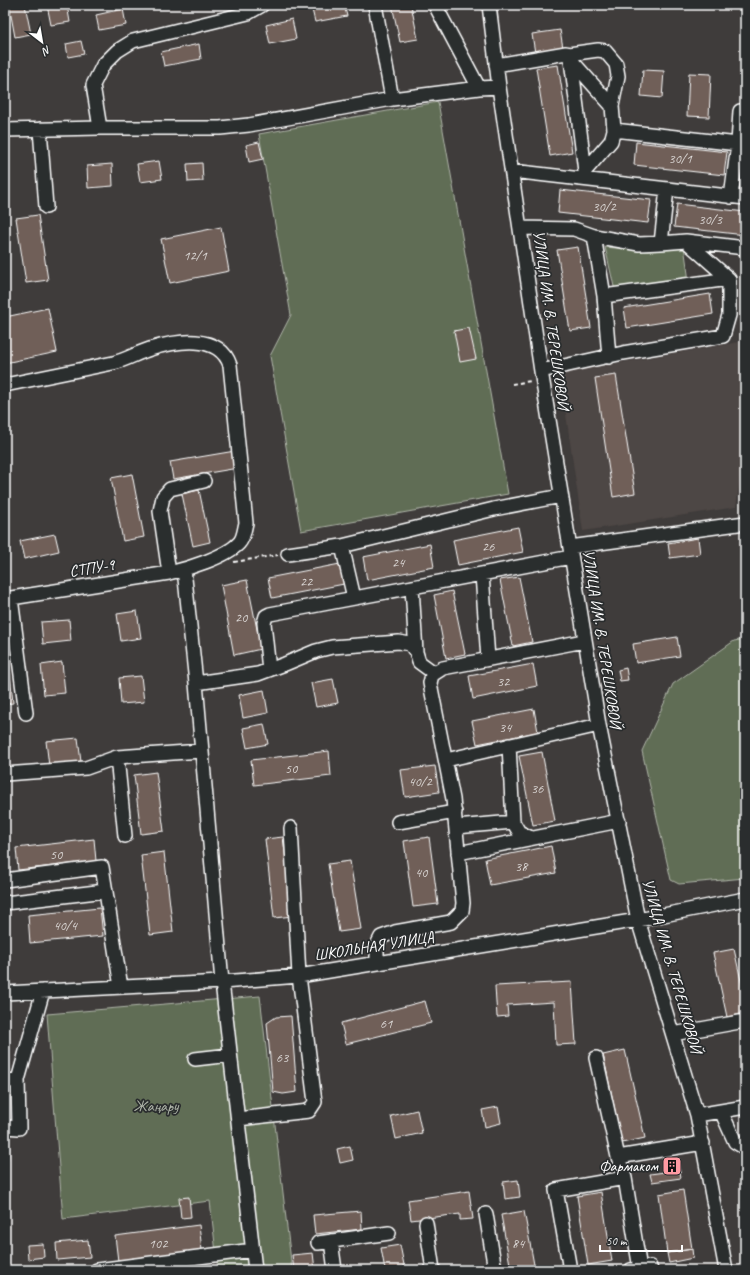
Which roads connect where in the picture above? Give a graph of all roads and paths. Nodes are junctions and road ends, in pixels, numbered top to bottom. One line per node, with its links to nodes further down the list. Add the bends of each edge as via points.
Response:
1 (262, 5): 12 (street, via 248,13 133,41 117,51 103,65 93,85)
2 (375, 5): 9 (street)
3 (435, 5): 8 (street)
4 (489, 5): 6 (street, УЛИЦА ИМ. В. ТЕРЕШКОВОЙ)
5 (570, 57): 6 (street, via 566,53); 10 (street); 10 (street, via 598,50 605,51 616,64 618,76); 18 (street)
6 (496, 65): 7 (street, УЛИЦА ИМ. В. ТЕРЕШКОВОЙ)
7 (499, 87): 8 (street); 17 (street, УЛИЦА ИМ. В. ТЕРЕШКОВОЙ)
8 (479, 88): 9 (street)
9 (392, 99): 12 (street, via 220,128)
10 (612, 106): 15 (street)
11 (740, 111): 16 (street)
12 (100, 128): 13 (street)
13 (40, 129): 14 (street); 22 (street)
14 (5, 130)
15 (614, 130): 16 (street); 18 (street, via 611,141)
16 (738, 144): 20 (street)
17 (512, 171): 18 (street); 23 (street, УЛИЦА ИМ. В. ТЕРЕШКОВОЙ)
18 (585, 175): 19 (street)
19 (667, 189): 20 (street); 26 (street)
20 (731, 197): 21 (street)
21 (745, 198)
22 (46, 207)
23 (520, 228): 24 (street, via 574,229); 31 (street, УЛИЦА ИМ. В. ТЕРЕШКОВОЙ)
24 (594, 236): 26 (street, via 639,244); 29 (street)
25 (686, 241): 26 (street); 27 (street); 28 (street)
26 (661, 242)
27 (745, 248)
28 (729, 279): 29 (street); 30 (street, via 729,316 723,336)
29 (604, 296): 30 (street)
30 (609, 357): 31 (street)
31 (542, 375): 32 (path); 35 (street, УЛИЦА ИМ. В. ТЕРЕШКОВОЙ)
32 (512, 384)
33 (5, 385): 41 (street, СТПУ-9, via 115,362 168,344 204,342 224,352 230,364 246,523 239,543 229,551)
34 (204, 481): 42 (street, via 170,490 163,497 160,511)
35 (561, 496): 37 (street, via 494,509); 38 (street, УЛИЦА ИМ. В. ТЕРЕШКОВОЙ)
36 (745, 523): 38 (street)
37 (342, 546): 39 (street); 46 (street)
38 (570, 552): 43 (street); 47 (street, УЛИЦА ИМ. В. ТЕРЕШКОВОЙ)
39 (288, 554): 40 (path)
40 (229, 562)
41 (184, 570): 42 (street, СТПУ-9); 52 (street)
42 (169, 573): 45 (street, СТПУ-9)
43 (482, 574): 44 (street); 49 (street)
44 (412, 587): 46 (street); 48 (street)
45 (8, 598): 53 (street)
46 (354, 598): 50 (street, via 266,616 264,623)
47 (584, 641): 49 (street); 54 (street, УЛИЦА ИМ. В. ТЕРЕШКОВОЙ)
48 (416, 652): 50 (street, via 410,644 399,642 332,647); 51 (street, via 421,665)
49 (488, 660): 51 (street, via 443,668)
50 (269, 670): 52 (street, via 258,674)
51 (434, 673): 58 (street, via 430,683)
52 (196, 683): 56 (street)
53 (26, 713)
54 (598, 725): 55 (street); 61 (street, УЛИЦА ИМ. В. ТЕРЕШКОВОЙ)
55 (510, 745): 58 (street); 63 (street)
56 (201, 751): 57 (street); 76 (street)
57 (117, 757): 59 (street, via 86,768); 66 (street)
58 (446, 760): 60 (street)
59 (5, 774)
60 (455, 812): 62 (street); 64 (street)
61 (619, 821): 67 (street); 73 (street, УЛИЦА ИМ. В. ТЕРЕШКОВОЙ)
62 (398, 822)
63 (513, 822): 64 (street); 67 (street, via 519,832)
64 (456, 827): 68 (street)
65 (292, 828): 75 (street)
66 (125, 836)
67 (531, 838): 68 (street)
68 (458, 853): 74 (street, via 462,911 451,922 381,937 377,945)
69 (5, 880): 70 (street, via 102,867)
70 (105, 891): 72 (street); 77 (street)
71 (745, 899): 73 (street, ШКОЛЬНАЯ УЛИЦА)
72 (5, 903)
73 (638, 920): 74 (street, ШКОЛЬНАЯ УЛИЦА); 81 (street, УЛИЦА ИМ. В. ТЕРЕШКОВОЙ)
74 (377, 963): 75 (street, ШКОЛЬНАЯ УЛИЦА)
75 (299, 976): 76 (street, ШКОЛЬНАЯ УЛИЦА); 90 (street, via 315,1102 309,1111)
76 (222, 982): 77 (street, ШКОЛЬНАЯ УЛИЦА); 82 (street)
77 (121, 987): 78 (street, ШКОЛЬНАЯ УЛИЦА)
78 (43, 991): 79 (street, ШКОЛЬНАЯ УЛИЦА); 85 (street)
79 (5, 994)
80 (745, 1021): 81 (street)
81 (673, 1034): 89 (street, УЛИЦА ИМ. В. ТЕРЕШКОВОЙ)
82 (230, 1055): 84 (street); 90 (street)
83 (596, 1058): 94 (street)
84 (195, 1059)
85 (18, 1080): 86 (street); 91 (street, via 19,1128)
86 (5, 1081)
87 (745, 1108): 88 (street)
88 (720, 1112): 89 (street); 93 (street, via 735,1142)
89 (697, 1115): 92 (street, УЛИЦА ИМ. В. ТЕРЕШКОВОЙ)
90 (238, 1119): 99 (street)
91 (5, 1127)
92 (703, 1143): 94 (street); 108 (street, УЛИЦА ИМ. В. ТЕРЕШКОВОЙ)
93 (745, 1148)
94 (618, 1157): 95 (street)
95 (625, 1178): 106 (street, via 556,1190); 107 (street)
96 (486, 1214): 105 (street)
97 (426, 1223): 104 (street)
98 (389, 1233): 103 (street, via 325,1242)
99 (252, 1250): 100 (street); 102 (street)
100 (172, 1265): 101 (street)
101 (97, 1270)
102 (255, 1270)
103 (335, 1270)
104 (433, 1270)
105 (495, 1270)
106 (570, 1270)
107 (640, 1270)
108 (726, 1270)

